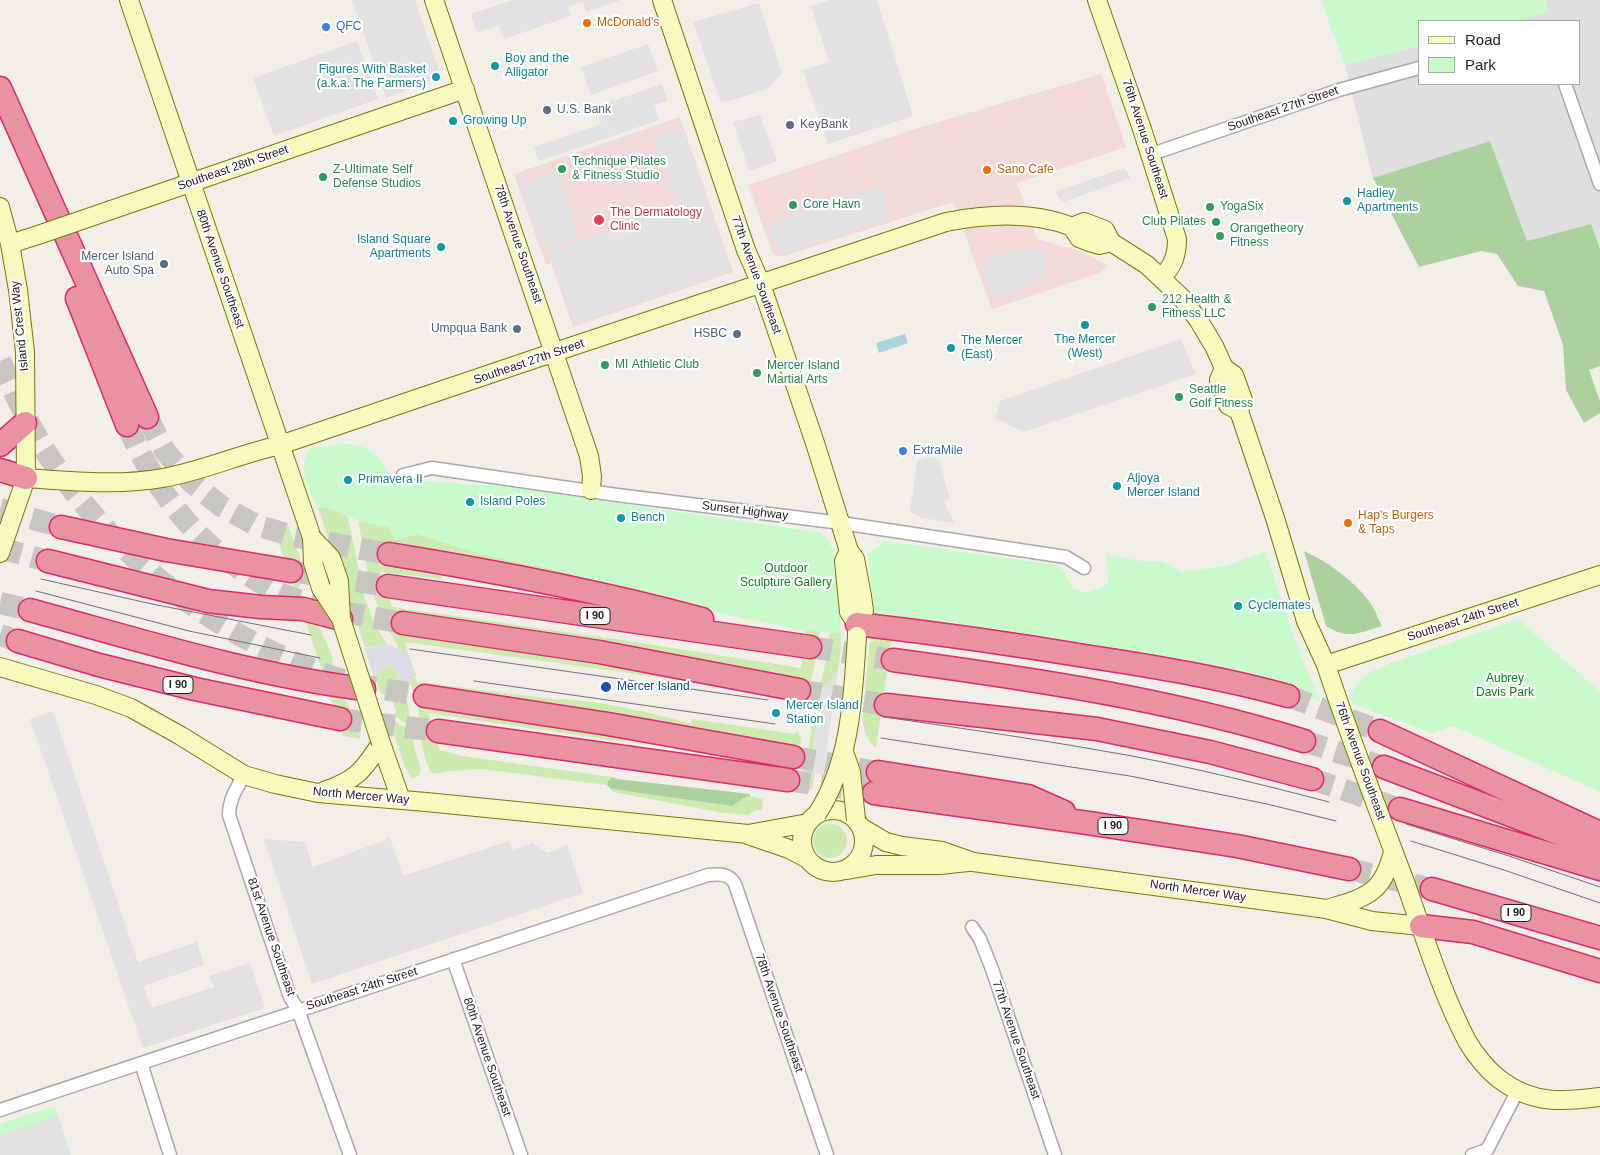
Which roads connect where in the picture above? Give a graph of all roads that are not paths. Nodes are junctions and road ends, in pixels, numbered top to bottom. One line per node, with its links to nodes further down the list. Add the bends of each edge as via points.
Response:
1 (129, 0): 10 (street, 80th Avenue Southeast)
2 (434, 0): 8 (street, 78th Avenue Southeast)
3 (662, 0): 16 (street, 77th Avenue Southeast, via 743,241)
4 (1097, 0): 9 (street, 76th Avenue Southeast)
5 (1418, 68): 9 (street, Southeast 27th Street, via 1339,90)
6 (1565, 85): 11 (street)
7 (0, 88): 18 (highway)
8 (465, 89): 10 (street, Southeast 28th Street); 17 (street, 78th Avenue Southeast)
9 (1149, 155): 15 (street, 76th Avenue Southeast, via 1177,238 1176,255)
10 (191, 183): 14 (street, Southeast 28th Street, bridge); 21 (street, 80th Avenue Southeast)
11 (1600, 184)
12 (0, 207): 14 (street, Island Crest Way)
13 (1027, 216): 15 (street, 76th Avenue Southeast, via 1050,219 1072,227 1079,238 1099,246 1111,242); 16 (street, Southeast 27th Street, via 946,222)
14 (5, 246): 19 (street, Island Crest Way, via 18,290 25,352)
15 (1162, 277): 41 (street, 76th Avenue Southeast, via 1199,321 1224,368 1219,380 1228,406 1239,411 1306,621)
16 (761, 284): 17 (street, Southeast 27th Street); 26 (street, 77th Avenue Southeast)
17 (554, 352): 21 (street, Southeast 27th Street); 25 (street, 78th Avenue Southeast, via 589,456)
18 (137, 421)
19 (25, 423): 20 (highway); 24 (street, Island Crest Way)
20 (0, 446)
21 (280, 446): 24 (street, Southeast 27th Street, via 162,478 127,482); 36 (street, 80th Avenue Southeast, bridge, via 312,538 331,558 339,581)
22 (0, 470): 24 (highway)
23 (403, 476): 25 (street, Sunset Highway, via 432,468)
24 (26, 478): 28 (street)
25 (591, 490): 26 (street, Sunset Highway)
26 (841, 523): 31 (street, Sunset Highway, via 1066,557); 38 (street, 77th Avenue Southeast, via 849,551 844,561 849,612)
27 (61, 527): 32 (highway, via 166,550)
28 (0, 553)
29 (389, 554): 34 (highway, I 90, via 666,609 806,646)
30 (48, 561): 36 (highway, via 208,601 303,609)
31 (1084, 568)
32 (291, 571)
33 (1600, 575): 41 (street, Southeast 24th Street)
34 (388, 586)
35 (30, 610): 43 (highway, via 295,679)
36 (341, 620): 43 (street, 80th Avenue Southeast, bridge)
37 (403, 623): 44 (highway, via 599,652)
38 (857, 630): 46 (highway, via 958,636 1202,675); 53 (street, 77th Avenue Southeast, bridge, via 854,685)
39 (18, 641): 48 (highway, I 90, via 195,689)
40 (893, 660): 51 (highway, via 1123,695 1238,721)
41 (1326, 665): 68 (street, 76th Avenue Southeast)
42 (0, 667): 56 (street, North Mercer Way, via 131,708)
43 (364, 689): 52 (street, 80th Avenue Southeast, bridge)
44 (799, 690)
45 (425, 696): 54 (highway)
46 (1288, 696)
47 (886, 705): 57 (highway, via 1097,729 1210,752)
48 (340, 719)
49 (438, 731): 58 (highway)
50 (1380, 731): 65 (highway)
51 (1304, 740)
52 (382, 744): 60 (street, via 355,778); 61 (street, 80th Avenue Southeast)
53 (844, 752): 63 (street, 77th Avenue Southeast, bridge, via 827,799); 64 (street, 77th Avenue Southeast, bridge, via 851,772)
54 (793, 756)
55 (1384, 767): 67 (highway)
56 (244, 775): 60 (street, North Mercer Way); 82 (street, 81st Avenue Southeast, via 232,798 229,815 290,997)
57 (1312, 779)
58 (788, 780)
59 (876, 782): 71 (highway, I 90, via 1028,796 1088,823 1237,846)
60 (318, 793): 61 (street, North Mercer Way)
61 (401, 800): 66 (street, North Mercer Way)
62 (1400, 809): 72 (highway)
63 (812, 818): 64 (street, via 827,810 838,810 848,813); 66 (street, North Mercer Way); 69 (street, via 801,839)
64 (859, 824): 70 (street, North Mercer Way, via 886,842 942,850); 73 (street, via 865,839 861,854 852,867)
65 (1600, 832)
66 (748, 834): 69 (street, North Mercer Way, via 789,848)
67 (1600, 849)
68 (1393, 852): 76 (street, via 1389,870 1377,888 1351,902); 77 (street, 76th Avenue Southeast)
69 (806, 858): 73 (street, via 822,871)
70 (974, 862): 73 (street, North Mercer Way, via 876,865); 76 (street, North Mercer Way)
71 (1349, 869)
72 (1600, 869)
73 (842, 871)
74 (725, 874): 80 (street, Southeast 24th Street, via 708,875); 91 (street, 78th Avenue Southeast, via 735,884)
75 (1432, 889): 79 (highway, I 90)
76 (1326, 909): 77 (street, North Mercer Way, via 1372,921)
77 (1421, 926): 81 (highway, via 1473,932); 84 (street, 76th Avenue Southeast, via 1468,1043 1489,1069)
78 (972, 928): 92 (street, 77th Avenue Southeast, via 992,969)
79 (1600, 938)
80 (453, 959): 82 (street, Southeast 24th Street); 90 (street, 80th Avenue Southeast)
81 (1600, 971)
82 (298, 1010): 83 (street, Southeast 24th Street); 89 (street, 81st Avenue Southeast)
83 (141, 1063): 86 (street, Southeast 24th Street); 88 (street)
84 (1518, 1090): 85 (street, 76th Avenue Southeast, via 1557,1102); 87 (street)
85 (1600, 1097)
86 (0, 1110)
87 (1488, 1153): 93 (street)
88 (170, 1155)
89 (350, 1155)
90 (521, 1155)
91 (827, 1155)
92 (1055, 1155)
93 (1472, 1155)

